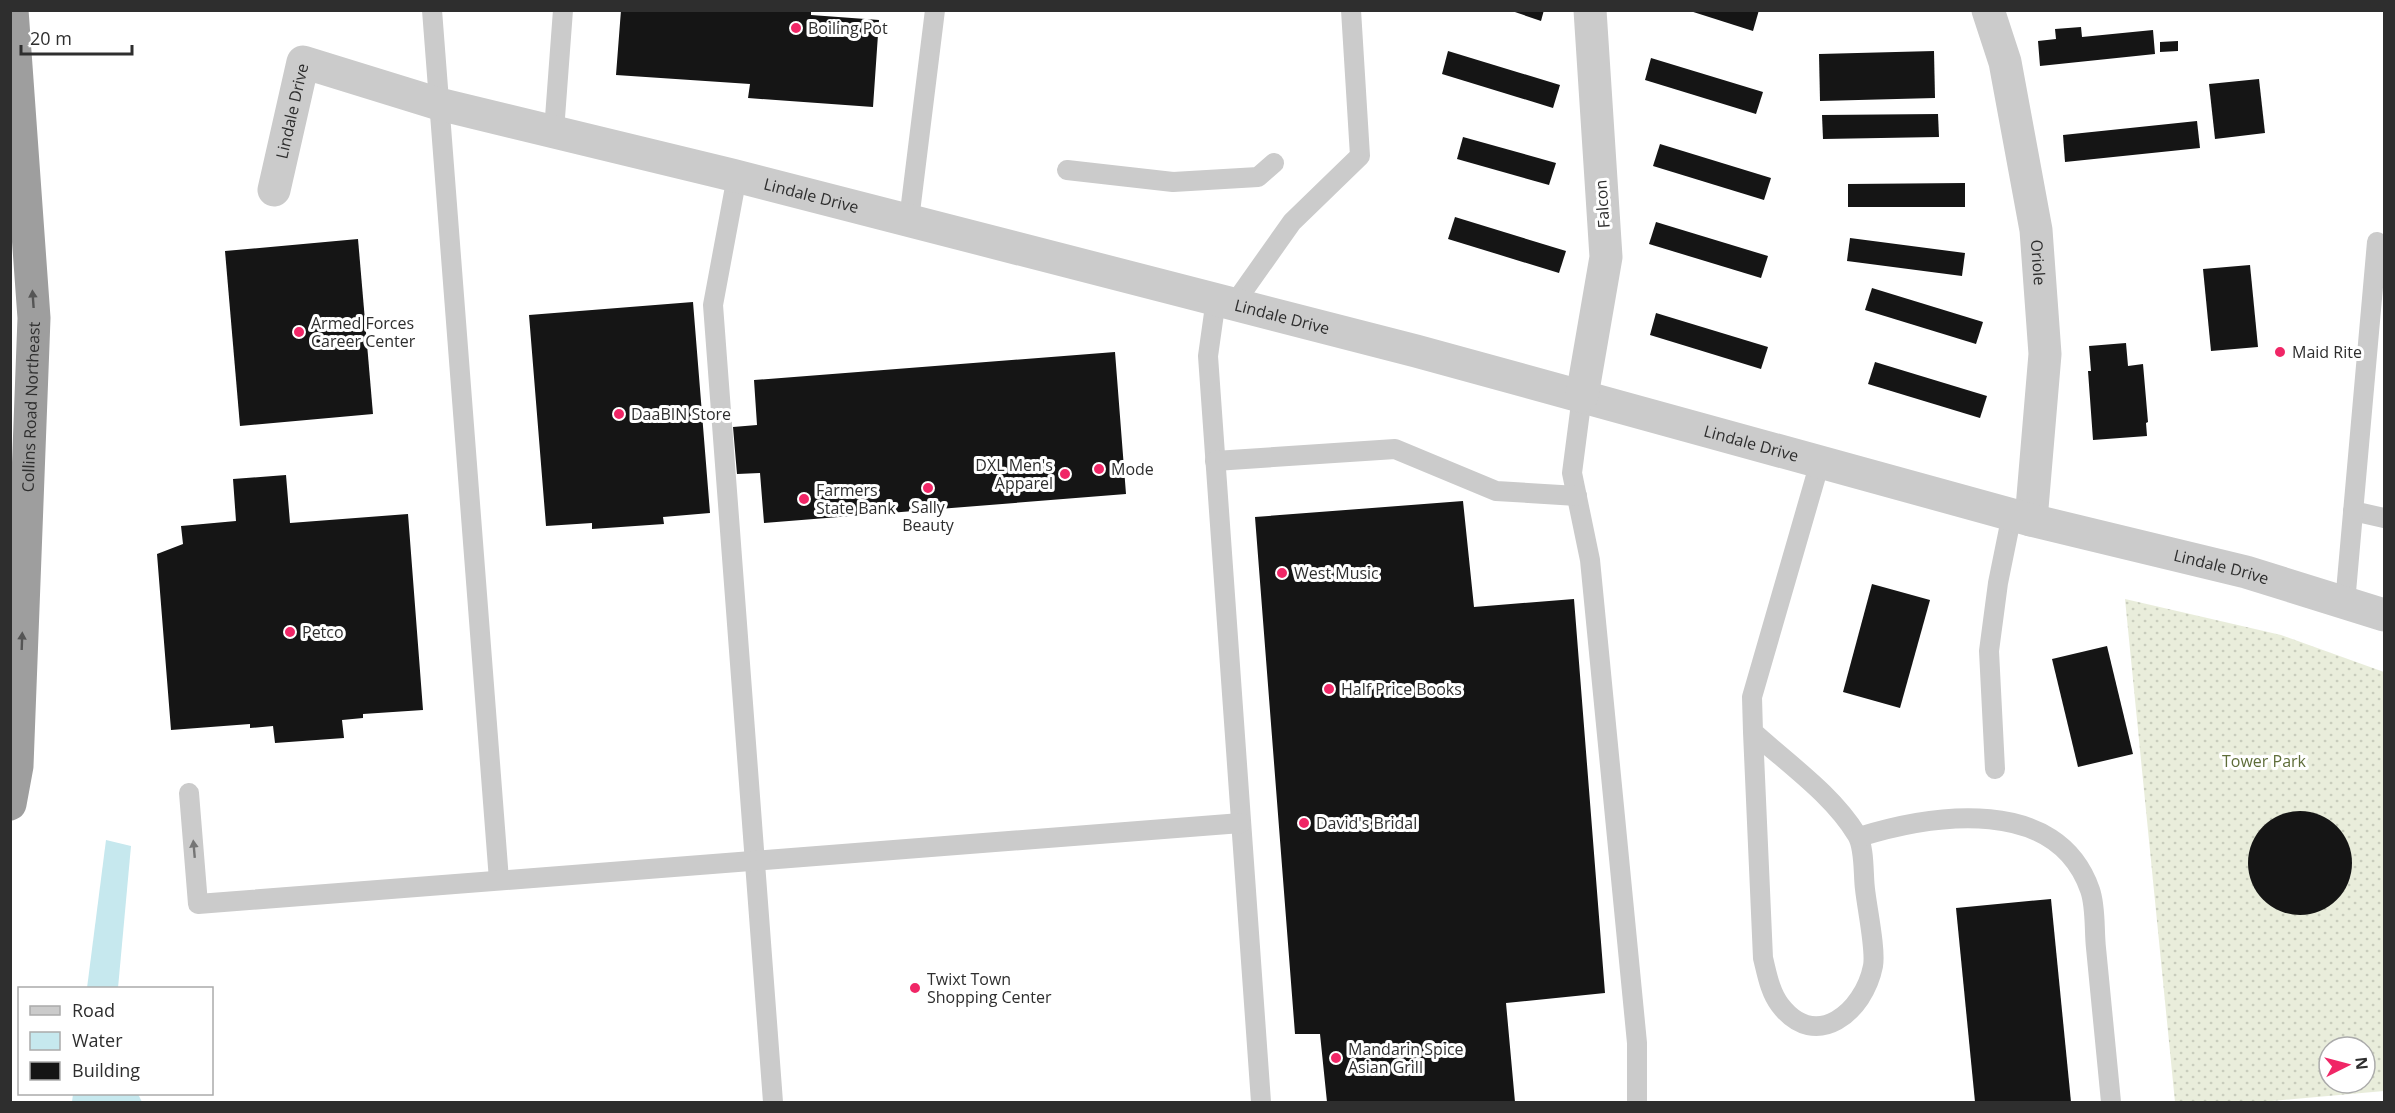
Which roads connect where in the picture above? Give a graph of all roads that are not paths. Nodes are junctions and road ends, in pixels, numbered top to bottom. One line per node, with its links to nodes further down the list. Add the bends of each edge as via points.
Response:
1 (12, 10): 29 (highway, Collins Road Northeast, one-way to 1, via 17,766 34,318)
2 (432, 10): 8 (lane)
3 (563, 10): 9 (lane)
4 (935, 10): 14 (lane)
5 (1351, 10): 16 (lane, via 1360,156 1292,222)
6 (1590, 10): 17 (street, Falcon, via 1606,257)
7 (1988, 10): 22 (street, Oriole, via 2005,62 2036,230 2044,354)
8 (439, 104): 9 (street, Lindale Drive); 13 (street, Lindale Drive, via 303,62); 33 (lane)
9 (554, 132): 12 (street, Lindale Drive)
10 (1274, 163): 11 (lane, via 1258,177 1173,182)
11 (1067, 170)
12 (737, 176): 14 (street, Lindale Drive); 32 (lane, via 713,305)
13 (274, 190)
14 (909, 220): 16 (street, Lindale Drive)
15 (2377, 242): 21 (lane)
16 (1225, 301): 17 (street, Lindale Drive); 18 (lane, via 1208,356)
17 (1582, 396): 19 (street, Lindale Drive); 20 (lane, via 1572,473)
18 (1215, 461): 20 (lane, via 1395,450 1496,491); 30 (lane)
19 (1820, 462): 22 (street, Lindale Drive); 26 (lane, via 1752,697)
20 (1577, 496): 36 (lane, via 1591,572 1637,1043)
21 (2353, 511): 23 (lane); 24 (lane)
22 (2021, 517): 24 (street, Lindale Drive, via 2246,572); 27 (lane, via 1998,583 1989,651)
23 (2385, 518)
24 (2345, 603): 25 (street, Lindale Drive)
25 (2385, 615)
26 (1754, 732): 31 (lane, via 1835,806); 31 (lane, via 1763,958 1768,983 1780,1005 1801,1022 1825,1026 1847,1017 1863,995 1874,965)
27 (1995, 769)
28 (189, 793): 33 (lane, one-way to 28, via 198,904)
29 (10, 804)
30 (1241, 824): 32 (lane); 35 (lane)
31 (1858, 837): 37 (lane, via 1894,826 1955,819 2004,820 2038,831 2069,850 2090,890)
32 (755, 861): 33 (lane); 34 (lane)
33 (499, 880)
34 (773, 1102)
35 (1261, 1102)
36 (1637, 1102)
37 (2111, 1102)

